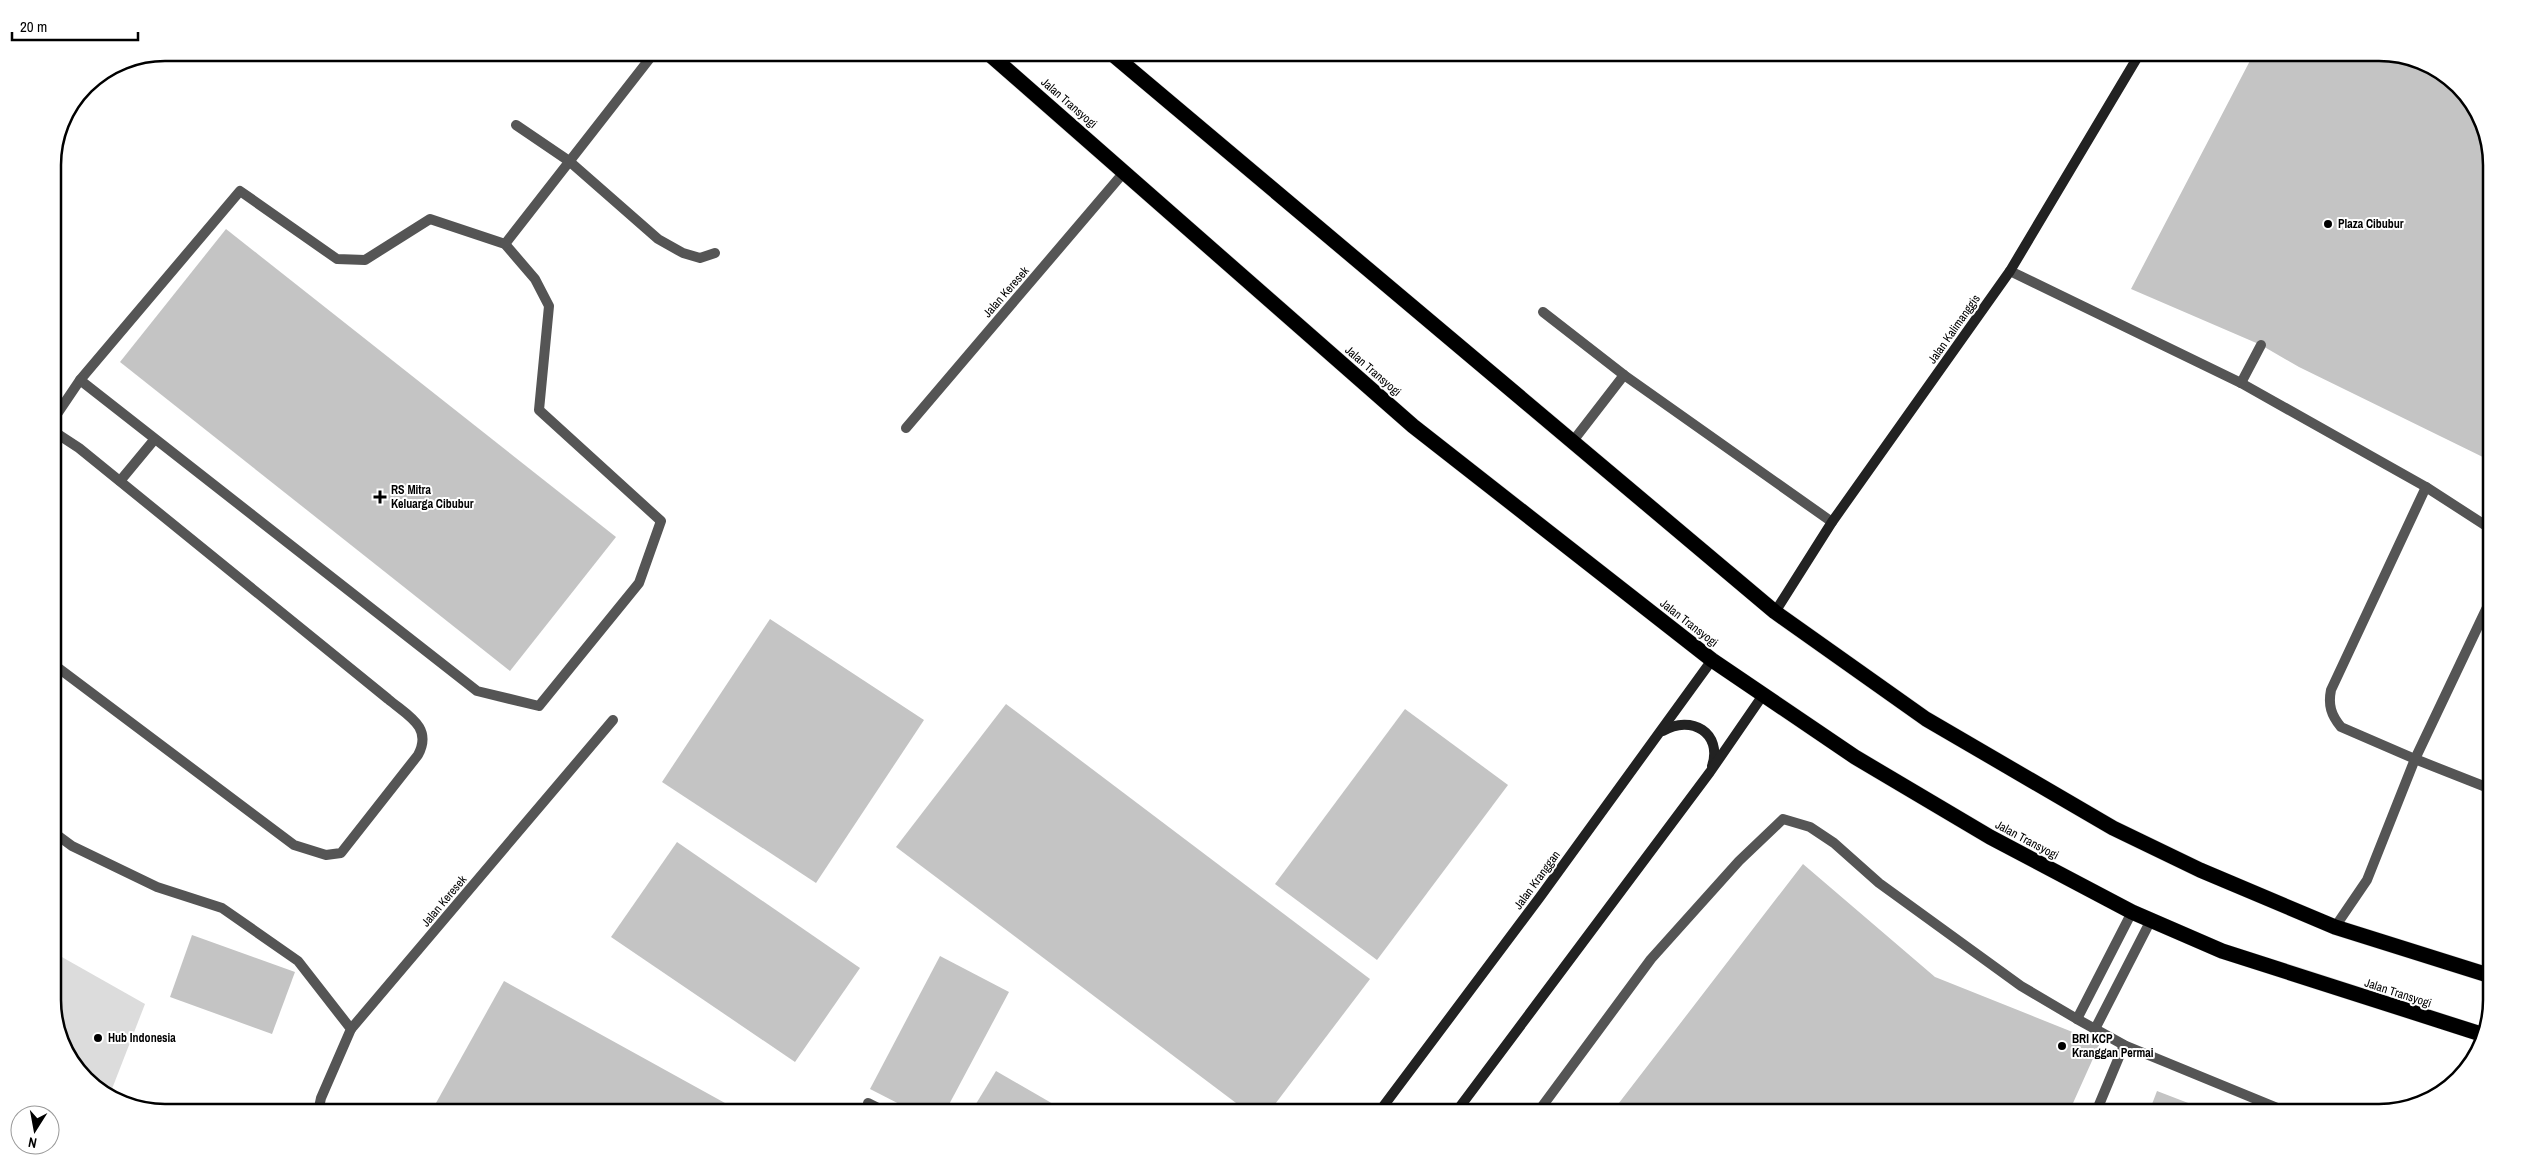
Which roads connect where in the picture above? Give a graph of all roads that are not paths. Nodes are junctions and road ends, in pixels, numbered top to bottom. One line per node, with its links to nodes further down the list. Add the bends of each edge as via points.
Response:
1 (647, 61): 6 (street)
2 (998, 61): 7 (highway, Jalan Transyogi)
3 (1122, 61): 20 (highway)
4 (2135, 61): 10 (main road, Jalan Kalimanggis)
5 (516, 125): 6 (street)
6 (569, 161): 8 (street); 9 (street, via 658,238 683,254 700,258)
7 (1125, 171): 17 (street, Jalan Keresek); 27 (highway, Jalan Transyogi, via 1413,426)
8 (505, 244): 14 (street, via 430,219 365,260 337,259 240,192); 19 (street, via 535,279 549,306 539,410 661,521 638,583 538,706 477,691)
9 (715, 253)
10 (2010, 271): 15 (street); 23 (main road, Jalan Kalimanggis)
11 (1543, 312): 13 (street)
12 (2261, 345): 15 (street)
13 (1624, 375): 20 (street); 23 (street)
14 (80, 380): 16 (street); 19 (street)
15 (2241, 383): 22 (street)
16 (61, 408)
17 (906, 428)
18 (61, 436): 21 (street)
19 (154, 440): 21 (street)
20 (1573, 441): 25 (highway)
21 (120, 481): 28 (street, via 411,718 423,733 424,745 341,854 326,856 294,845)
22 (2426, 487): 24 (street); 32 (street, via 2331,690 2328,705 2341,726)
23 (1832, 522): 25 (main road, Jalan Kalimanggis)
24 (2483, 524)
25 (1775, 612): 38 (highway, via 1926,719 2113,828 2200,870)
26 (2483, 616): 32 (street)
27 (1712, 660): 29 (highway, Jalan Transyogi); 31 (main road, Jalan Kranggan)
28 (61, 670)
29 (1763, 694): 33 (main road); 36 (highway, Jalan Transyogi, via 1855,757 1981,832)
30 (613, 720): 41 (street, Jalan Keresek)
31 (1660, 733): 33 (main road, via 1674,725 1689,724 1703,730 1712,742 1715,757); 46 (main road, Jalan Kranggan)
32 (2415, 759): 34 (street); 38 (street, via 2367,880)
33 (1710, 772): 47 (main road)
34 (2483, 785)
35 (61, 838): 41 (street, via 157,887 222,908 298,961)
36 (2132, 912): 37 (highway, Jalan Transyogi); 40 (street)
37 (2151, 920): 42 (street); 43 (highway, Jalan Transyogi, via 2222,951)
38 (2335, 927): 39 (highway)
39 (2483, 973)
40 (2077, 1019): 42 (street); 48 (street, via 2020,986 1879,883 1810,827 1783,819 1739,861 1651,960)
41 (351, 1029): 45 (street, Jalan Keresek)
42 (2095, 1029): 44 (street)
43 (2477, 1033)
44 (2124, 1045): 49 (street); 50 (street)
45 (320, 1104)
46 (1385, 1104)
47 (1462, 1104)
48 (1544, 1104)
49 (2099, 1104)
50 (2268, 1104)

